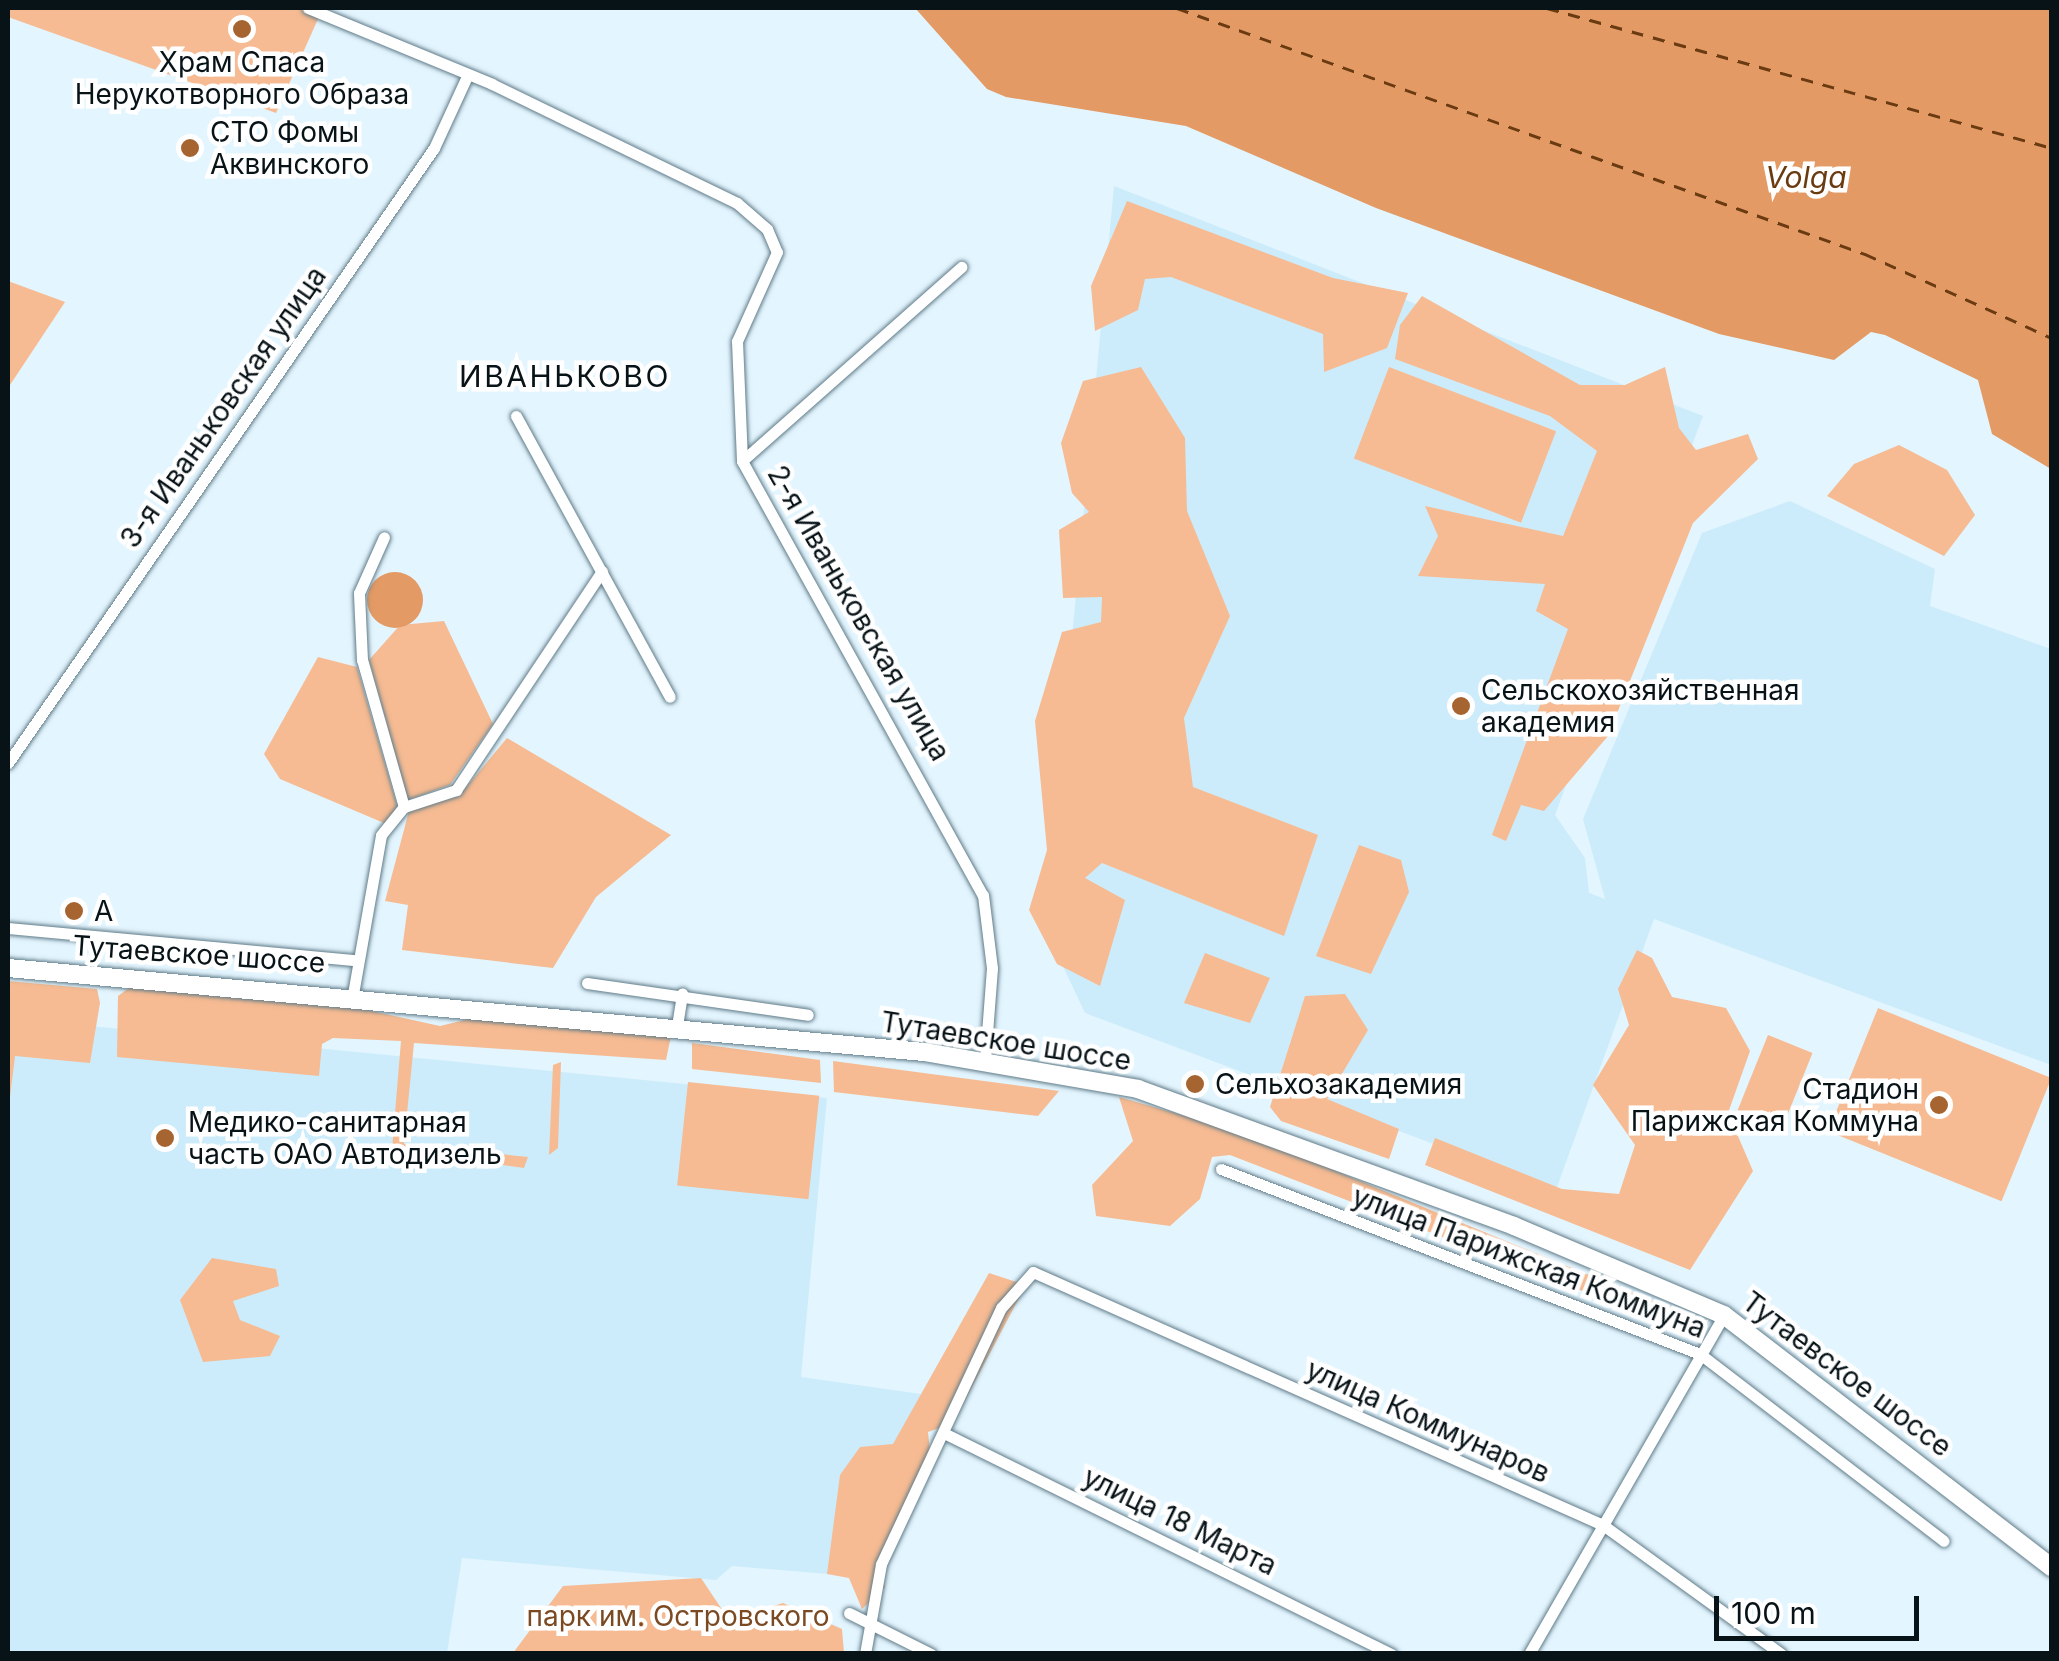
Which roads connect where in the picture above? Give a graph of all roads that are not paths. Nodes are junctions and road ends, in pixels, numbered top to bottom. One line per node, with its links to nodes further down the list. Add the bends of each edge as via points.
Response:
1 (308, 8): 2 (street, 2-я Иваньковская улица)
2 (468, 74): 5 (street, 2-я Иваньковская улица, via 737,204 767,228 777,252 737,342); 9 (street, 3-я Иваньковская улица, via 434,148)
3 (961, 267): 5 (street)
4 (516, 416): 7 (street, via 535,464)
5 (742, 461): 19 (street, 2-я Иваньковская улица, via 984,894 992,968)
6 (384, 537): 10 (street, via 359,593 362,660)
7 (602, 571): 8 (street); 10 (street, via 456,790)
8 (670, 698)
9 (8, 763)
10 (404, 807): 12 (street, via 381,835)
11 (8, 928): 12 (street)
12 (356, 960): 16 (street)
13 (8, 968): 16 (main road, Тутаевское шоссе)
14 (587, 983): 15 (street)
15 (682, 993): 17 (street); 18 (street)
16 (352, 994): 18 (main road, Тутаевское шоссе)
17 (808, 1015)
18 (677, 1026): 19 (main road, Тутаевское шоссе)
19 (985, 1060): 21 (main road, Тутаевское шоссе, via 1138,1089 1225,1118)
20 (1221, 1169): 22 (street, улица Парижская Коммуна)
21 (1724, 1315): 22 (street); 26 (main road, Тутаевское шоссе)
22 (1700, 1354): 24 (street); 25 (street, улица Парижская Коммуна)
23 (946, 1434): 24 (street, улица Коммунаров, via 1001,1308 1033,1272); 28 (street, via 881,1564); 31 (street, улица 18 Марта)
24 (1603, 1524): 32 (street); 33 (street, улица Коммунаров)
25 (1944, 1540)
26 (2052, 1568)
27 (849, 1613): 28 (street)
28 (867, 1622): 29 (street); 30 (street)
29 (866, 1654)
30 (932, 1654)
31 (1392, 1654)
32 (1530, 1654)
33 (1781, 1654)

